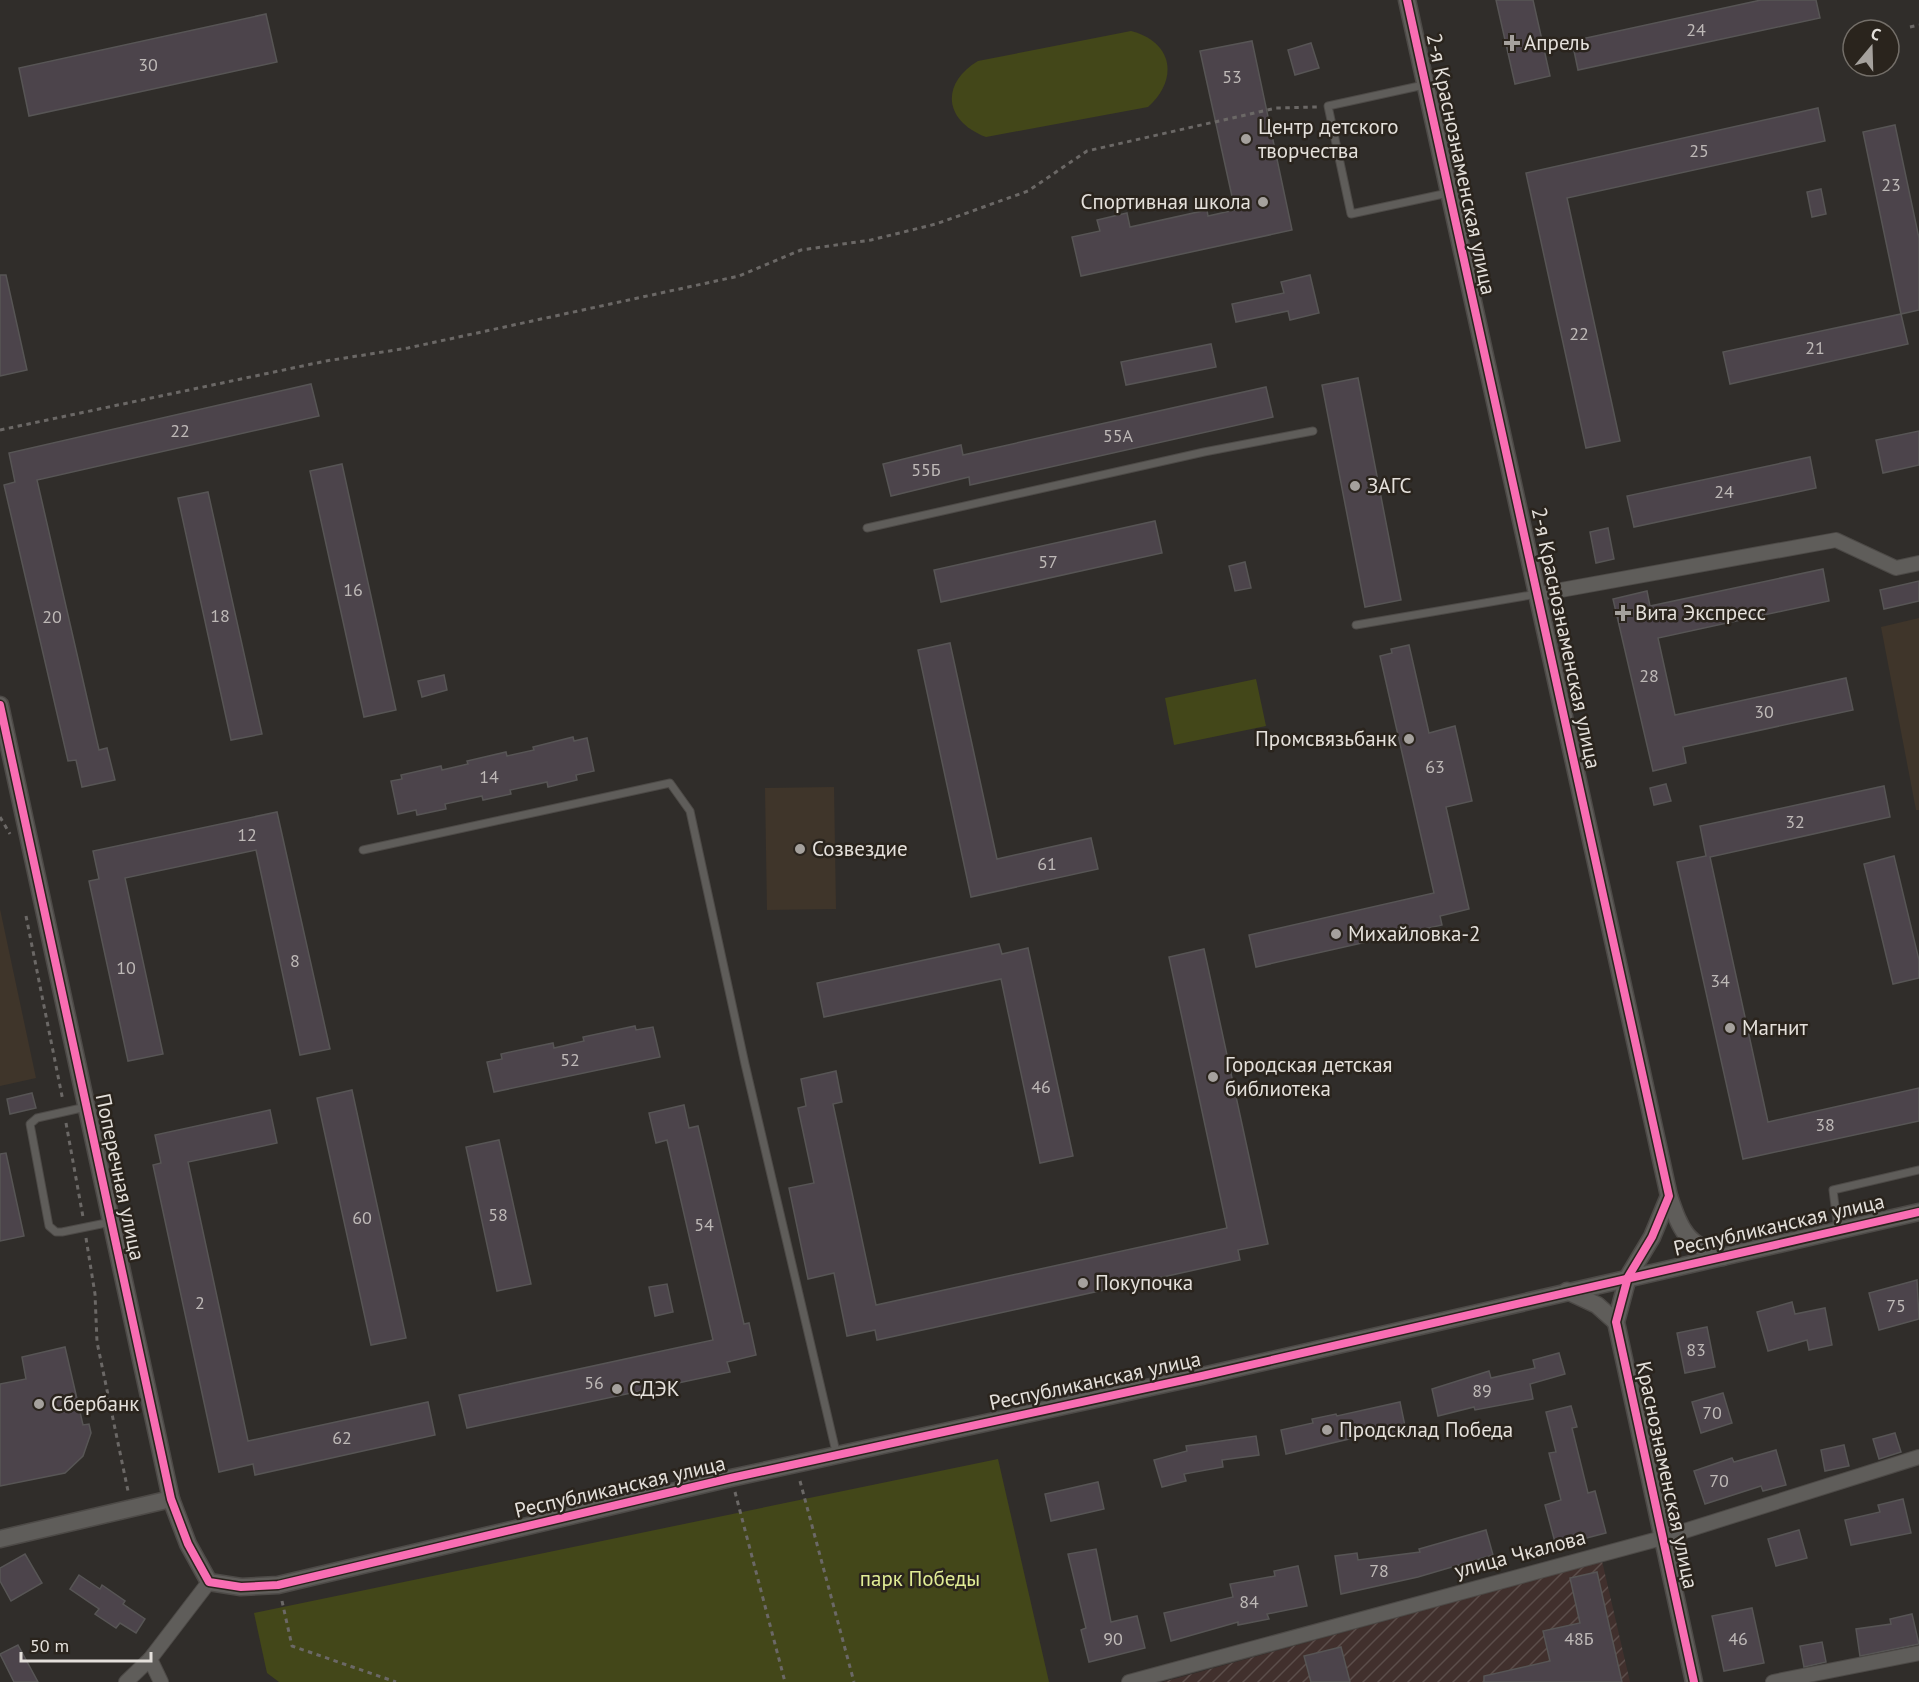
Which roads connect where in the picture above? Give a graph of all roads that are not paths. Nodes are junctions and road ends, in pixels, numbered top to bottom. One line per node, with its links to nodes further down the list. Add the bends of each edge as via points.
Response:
1 (1407, 0): 2 (street, 2-я Краснознаменская улица)
2 (1424, 85): 3 (street, 2-я Краснознаменская улица); 3 (lane, via 1328,106 1350,214)
3 (1448, 193): 7 (street, 2-я Краснознаменская улица)
4 (1313, 431): 5 (lane)
5 (867, 528)
6 (1919, 563): 7 (street, via 1896,568 1836,540)
7 (1539, 594): 8 (lane); 13 (street, 2-я Краснознаменская улица)
8 (1356, 625)
9 (0, 705): 11 (street, Поперечная улица)
10 (363, 850): 21 (lane, via 670,783 690,811)
11 (87, 1107): 15 (street, Поперечная улица); 15 (lane, via 32,1120 30,1130 49,1226 56,1232)
12 (1919, 1170): 16 (lane, via 1833,1190)
13 (1669, 1196): 17 (street, 2-я Краснознаменская улица, via 1681,1230 1706,1251); 18 (street, via 1652,1237)
14 (1919, 1212): 16 (street, Республиканская улица)
15 (111, 1222): 23 (street, Поперечная улица)
16 (1838, 1230): 17 (street, Республиканская улица)
17 (1723, 1257): 18 (street, Республиканская улица)
18 (1628, 1277): 19 (street, Республиканская улица); 20 (street, Краснознаменская улица)
19 (1567, 1291): 20 (street, via 1597,1305); 21 (street, Республиканская улица)
20 (1616, 1322): 24 (street, Краснознаменская улица)
21 (837, 1456): 26 (street, Республиканская улица, via 278,1585 241,1587)
22 (1919, 1457): 24 (street, улица Чкалова)
23 (171, 1499): 25 (street); 26 (street, Поперечная улица, via 188,1544)
24 (1662, 1538): 31 (street, улица Чкалова); 32 (street, Краснознаменская улица)
25 (0, 1539)
26 (209, 1582): 28 (street)
27 (1919, 1653): 33 (street)
28 (150, 1659): 29 (street); 30 (street)
29 (126, 1682)
30 (161, 1682)
31 (1129, 1682)
32 (1694, 1682)
33 (1773, 1682)

